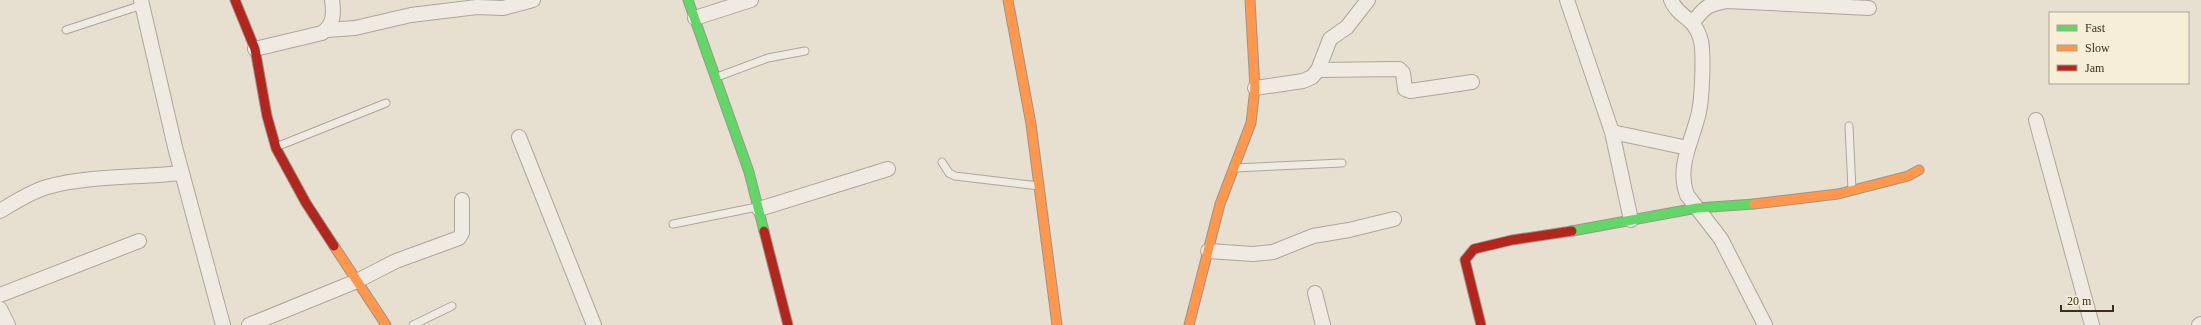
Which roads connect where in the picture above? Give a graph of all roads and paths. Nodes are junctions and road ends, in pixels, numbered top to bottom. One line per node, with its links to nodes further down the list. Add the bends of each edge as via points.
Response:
1 (235, 0): 17 (street)
2 (332, 0): 16 (street, via 333,18)
3 (533, 0): 16 (street, via 503,8 477,7 411,15 355,28)
4 (688, 0): 13 (street)
5 (751, 0): 13 (street)
6 (1008, 0): 36 (street)
7 (1250, 0): 22 (street)
8 (1368, 0): 19 (street, via 1347,27 1330,39)
9 (1567, 0): 26 (street)
10 (1671, 0): 14 (street, via 1676,9)
11 (141, 3): 15 (lane); 35 (street)
12 (1869, 8): 14 (street, via 1712,3 1704,8)
13 (695, 18): 20 (street)
14 (1693, 22): 29 (street, via 1701,42 1700,103)
15 (66, 30)
16 (327, 30): 17 (street)
17 (255, 49): 28 (street, via 267,116)
18 (805, 51): 20 (lane, via 768,58)
19 (1318, 70): 21 (street, via 1398,69 1403,73 1405,89 1410,91); 22 (street, via 1312,78 1302,81)
20 (716, 77): 39 (street, via 750,172)
21 (1472, 82)
22 (1255, 88): 33 (street, via 1251,123)
23 (386, 103): 28 (lane)
24 (2036, 120): 64 (street)
25 (1849, 126): 37 (lane)
26 (1612, 132): 29 (street); 43 (street)
27 (519, 137): 57 (street)
28 (276, 148): 47 (street, via 306,203)
29 (1688, 148): 40 (street, via 1683,166 1683,181 1687,195)
30 (942, 162): 36 (lane, via 949,173 955,176)
31 (1342, 163): 33 (lane)
32 (888, 168): 39 (street, via 797,199)
33 (1233, 168): 46 (street, via 1220,204)
34 (1919, 170): 37 (street, via 1908,176)
35 (182, 173): 41 (street, via 66,182 19,199); 53 (street)
36 (1040, 186): 59 (street)
37 (1852, 190): 40 (street, via 1786,201)
38 (462, 200): 47 (street, via 462,233 459,238 396,261)
39 (759, 208): 44 (lane); 58 (street)
40 (1697, 208): 43 (street); 63 (street, via 1721,239)
41 (0, 210)
42 (1394, 219): 46 (street, via 1313,236 1273,252 1253,254)
43 (1631, 220): 62 (street, via 1474,249 1465,260)
44 (673, 224)
45 (139, 241): 49 (street)
46 (1208, 251): 60 (street)
47 (357, 281): 54 (street); 55 (street)
48 (1315, 293): 61 (street)
49 (0, 295)
50 (452, 306): 56 (lane)
51 (0, 309): 52 (street)
52 (8, 325)
53 (223, 325)
54 (249, 325)
55 (386, 325)
56 (413, 325)
57 (594, 325)
58 (788, 325)
59 (1057, 325)
60 (1189, 325)
61 (1323, 325)
62 (1481, 325)
63 (1765, 325)
64 (2092, 325)

